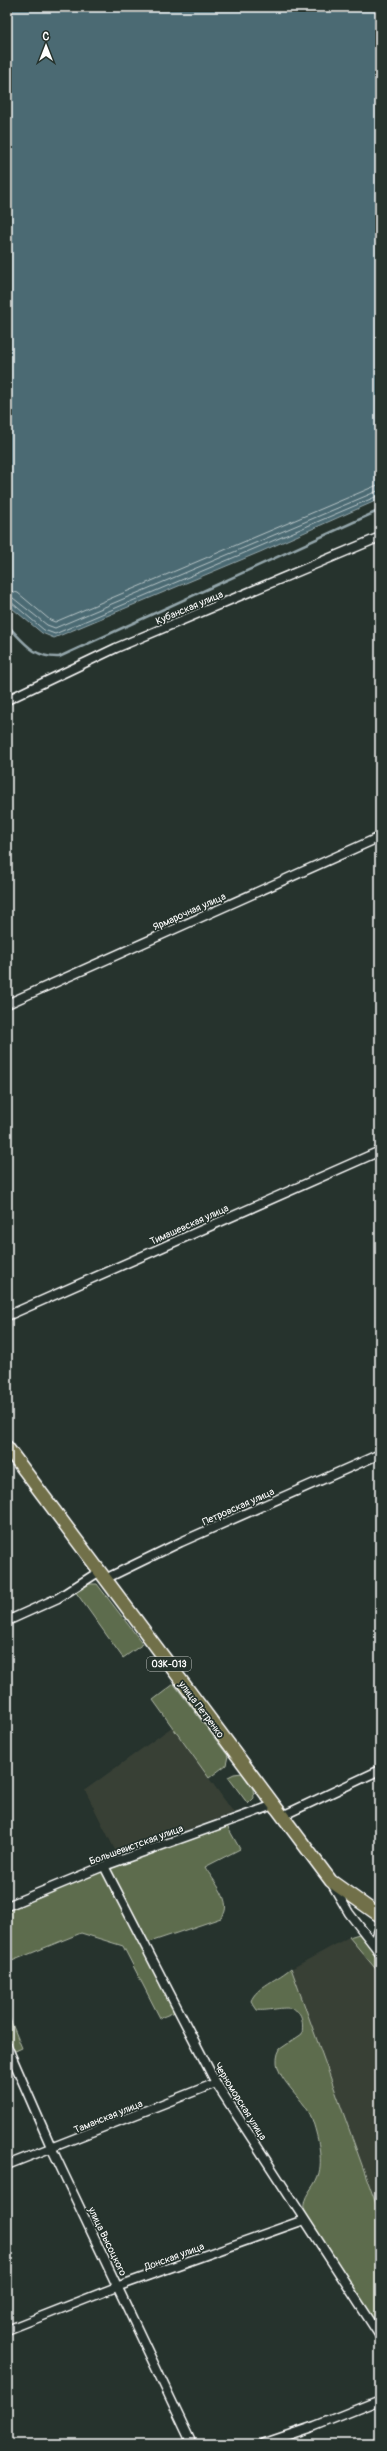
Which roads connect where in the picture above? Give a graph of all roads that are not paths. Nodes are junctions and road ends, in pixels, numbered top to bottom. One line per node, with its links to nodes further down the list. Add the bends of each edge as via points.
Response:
1 (380, 537): 2 (street, Кубанская улица, via 116,648)
2 (7, 700)
3 (380, 837): 4 (street, Ярмарочная улица)
4 (7, 1004)
5 (380, 1151): 6 (street, Тимашевская улица)
6 (7, 1316)
7 (7, 1447): 9 (main road, улица Петренко / 03К-013)
8 (380, 1454): 9 (street, Петровская улица)
9 (103, 1575): 10 (street, Петровская улица); 12 (main road, улица Петренко / 03К-013)
10 (7, 1621)
11 (380, 1770): 13 (street)
12 (274, 1805): 13 (main road, улица Петренко / 03К-013); 14 (street, Большевистская улица)
13 (282, 1816): 15 (main road, улица Петренко / 03К-013)
14 (104, 1866): 16 (street, Большевистская улица); 21 (street, Черноморская улица)
15 (331, 1881): 17 (main road, 03К-013); 19 (street, улица Петренко, via 349,1912)
16 (7, 1906)
17 (380, 1916)
18 (380, 1926): 19 (street, via 377,1936)
19 (379, 1951)
20 (7, 2046): 22 (street, улица Высоцкого)
21 (216, 2083): 22 (street, Таманская улица); 24 (street, Черноморская улица)
22 (52, 2149): 23 (street, Таманская улица); 25 (street, улица Высоцкого)
23 (7, 2165)
24 (304, 2220): 25 (street, Донская улица); 27 (street, Черноморская улица)
25 (119, 2286): 26 (street, Донская улица); 29 (street, улица Высоцкого)
26 (7, 2330)
27 (380, 2336)
28 (380, 2400): 30 (street)
29 (192, 2444)
30 (262, 2444)

